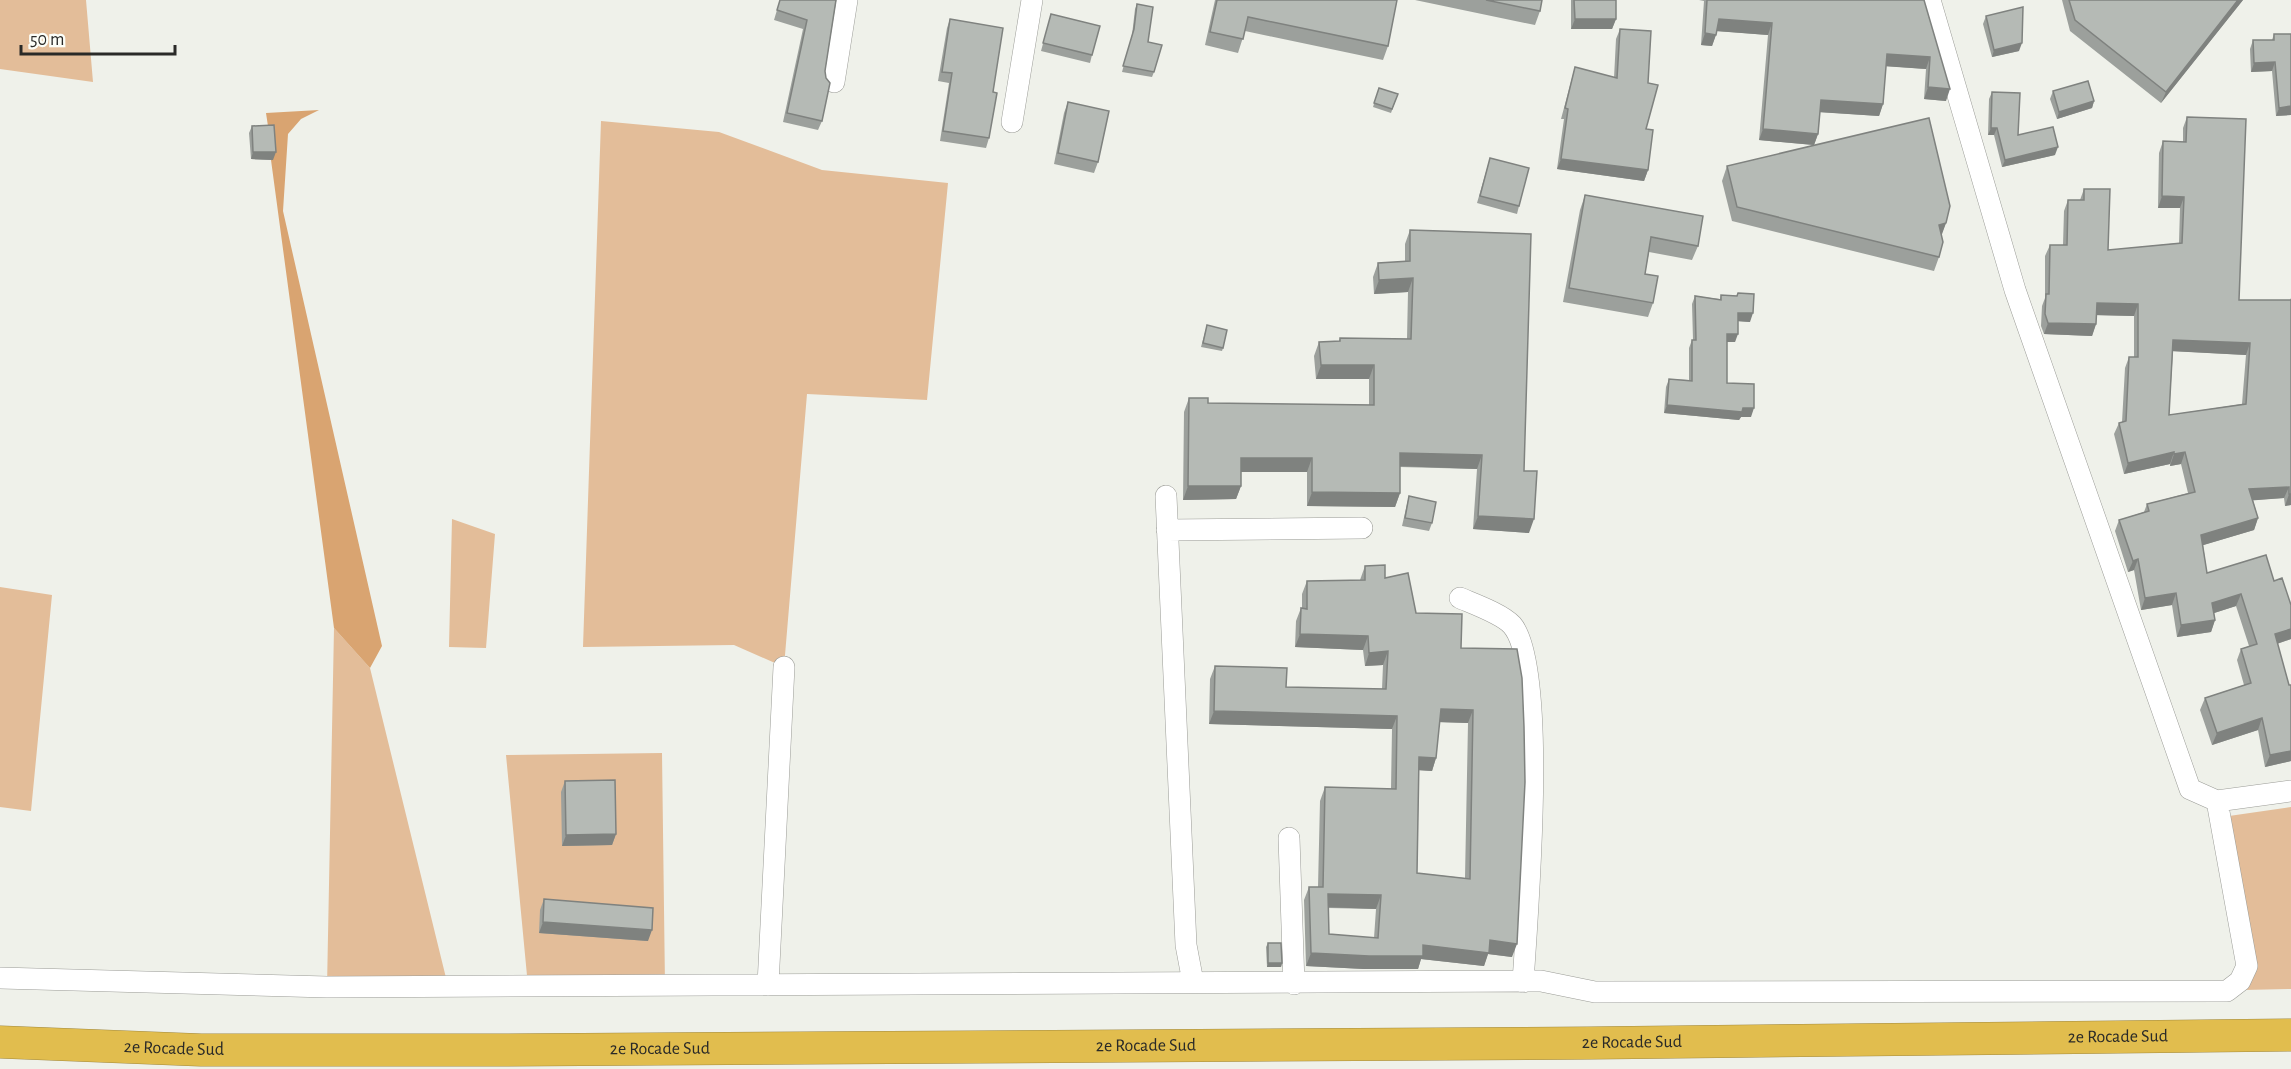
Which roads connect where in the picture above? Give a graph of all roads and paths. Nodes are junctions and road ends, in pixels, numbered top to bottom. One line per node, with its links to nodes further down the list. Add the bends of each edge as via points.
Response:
1 (847, 0): 4 (street)
2 (1032, 0): 5 (street)
3 (1930, 0): 12 (street, via 2014,290 2190,789)
4 (834, 82)
5 (1012, 122)
6 (1166, 496): 8 (street)
7 (1362, 528): 8 (street)
8 (1167, 530): 15 (street, via 1186,945)
9 (1460, 598): 16 (street, via 1511,624 1518,635 1530,692 1531,856)
10 (784, 668): 18 (street)
11 (2291, 791): 12 (street)
12 (2217, 801): 16 (street, via 2247,966 2240,981 2227,991 1595,992 1541,981)
13 (1289, 838): 17 (street)
14 (0, 978): 18 (street, via 327,987)
15 (1193, 982): 17 (street); 18 (street)
16 (1523, 982): 17 (street)
17 (1294, 984)
18 (768, 985)
19 (2291, 1035): 20 (highway, 2e Rocade Sud, via 520,1050 201,1050)
20 (0, 1042)

